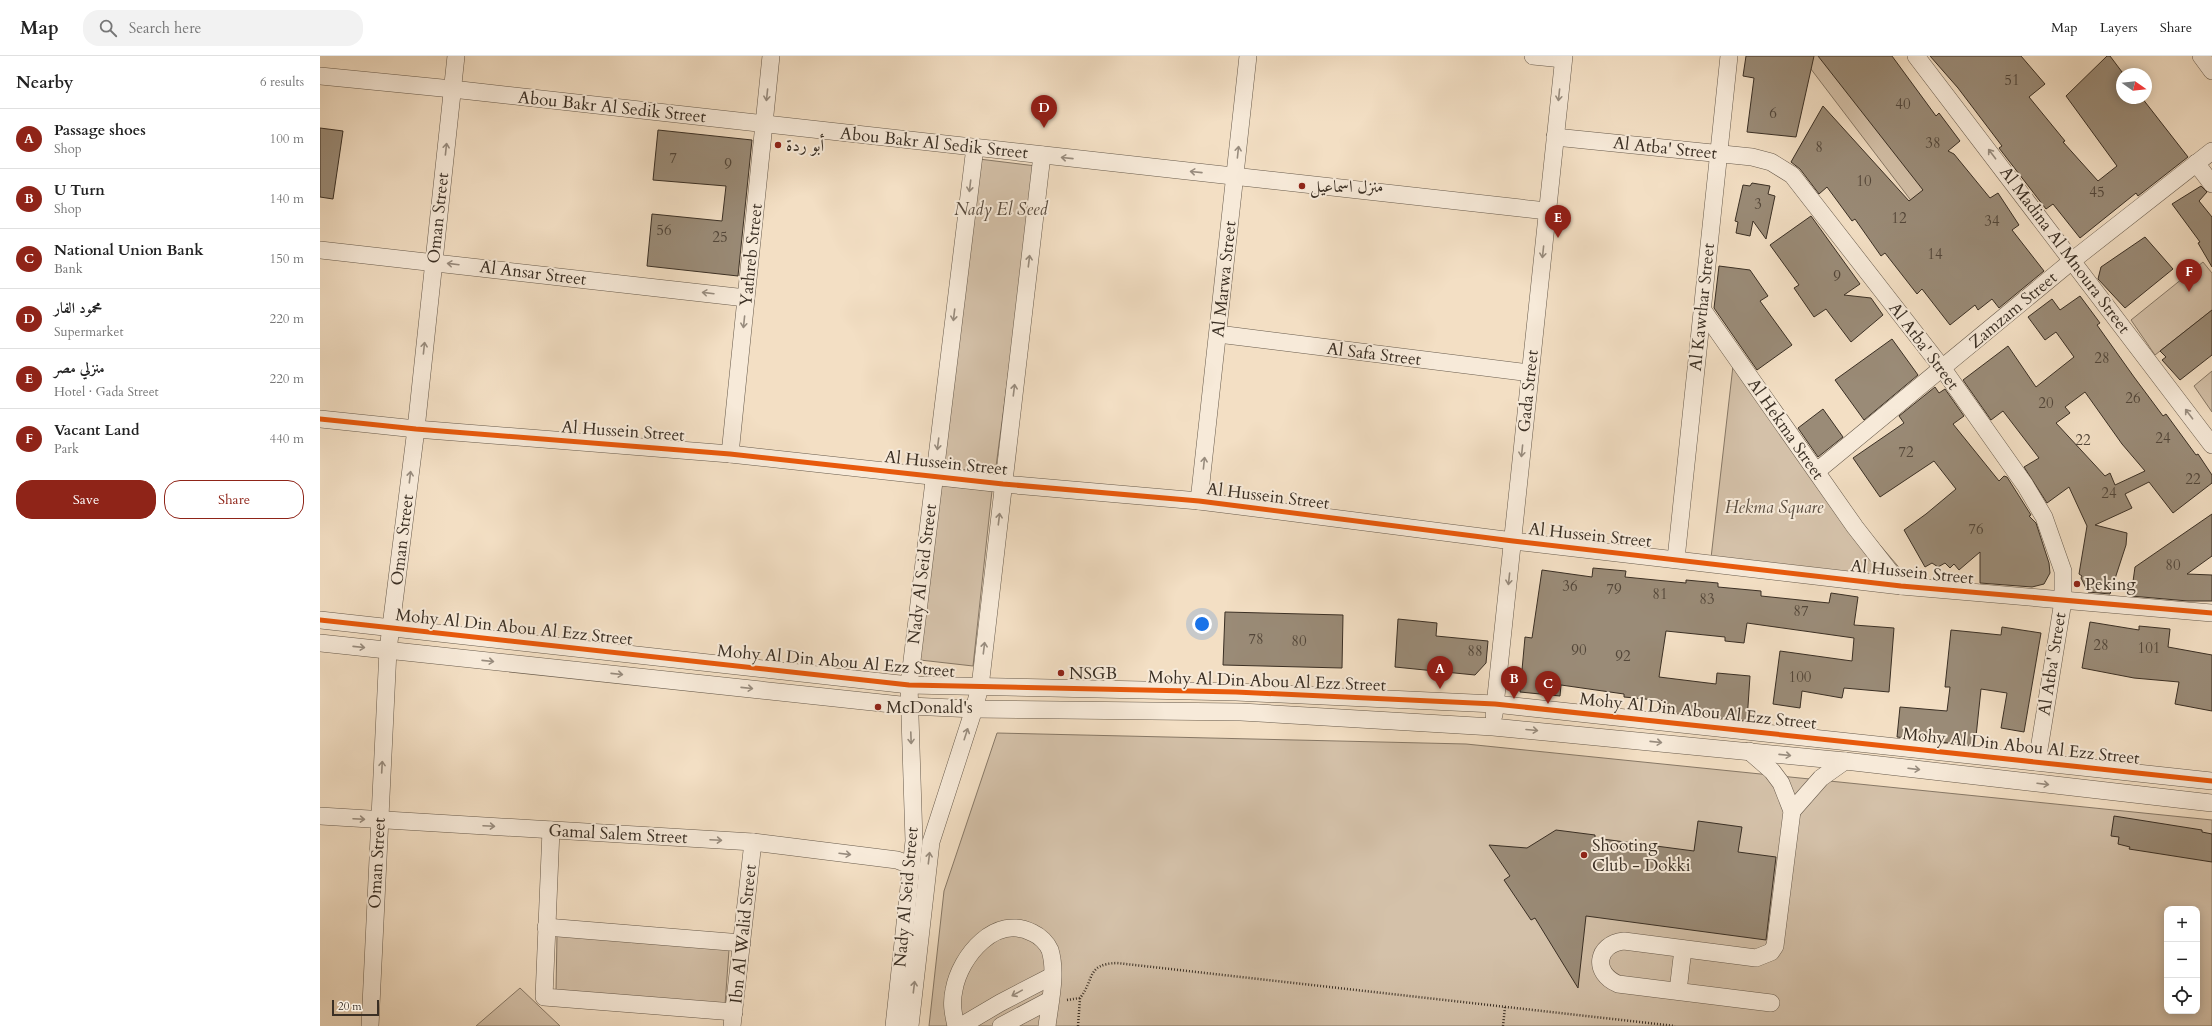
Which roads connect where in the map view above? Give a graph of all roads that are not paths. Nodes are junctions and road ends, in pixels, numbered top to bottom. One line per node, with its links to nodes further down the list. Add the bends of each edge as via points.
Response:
1 (456, 56): 11 (street, Oman Street)
2 (771, 56): 12 (street, Yathreb Street, one-way to 12)
3 (1248, 56): 19 (street, Al Marwa Street, one-way to 3)
4 (1533, 56): 8 (street)
5 (1729, 56): 16 (street, Al Kawthar Street)
6 (1916, 56): 23 (street, Al Madina Al Mnoura Street, one-way to 6)
7 (2201, 56): 9 (street)
8 (1563, 58): 13 (street, Gada Street, one-way to 13)
9 (2212, 71)
10 (320, 76): 11 (street, Abou Bakr Al Sedik Street)
11 (452, 89): 12 (street, Abou Bakr Al Sedik Street); 24 (street, Oman Street, one-way to 11)
12 (765, 124): 14 (street, Abou Bakr Al Sedik Street); 25 (street, Yathreb Street)
13 (1555, 136): 16 (street, Al Atba' Street); 21 (street, Gada Street)
14 (975, 147): 17 (street, Abou Bakr Al Sedik Street); 35 (street, Nady Al Seid Street, one-way to 35)
15 (2212, 151): 18 (street, Zamzam Street)
16 (1718, 153): 26 (street, Al Kawthar Street); 28 (street, Al Atba' Street, via 1763,160 1781,167 1792,175)
17 (1042, 155): 19 (street, Abou Bakr Al Sedik Street, one-way to 17); 36 (street, Nady Al Seid Street, one-way to 17)
18 (2196, 163): 20 (street); 23 (street, Zamzam Street)
19 (1235, 176): 21 (street, Abou Bakr Al Sedik Street); 27 (street, Al Marwa Street)
20 (2212, 184)
21 (1547, 211): 29 (street, Gada Street, one-way to 29)
22 (320, 250): 24 (street, Al Ansar Street)
23 (2073, 260): 28 (street, Zamzam Street); 32 (street, Al Madina Al Mnoura Street, one-way to 23)
24 (434, 262): 25 (street, Al Ansar Street, one-way to 24); 31 (street, Oman Street, one-way to 24)
25 (746, 298): 33 (street, Yathreb Street, one-way to 33)
26 (1702, 309): 34 (street, Al Hekma Street); 39 (street, Al Kawthar Street)
27 (1218, 334): 29 (street, Al Safa Street); 37 (street, Al Marwa Street, one-way to 27)
28 (1943, 369): 34 (street, Zamzam Street); 41 (street, Al Atba' Street, via 2025,485 2044,517 2063,571)
29 (1530, 373): 38 (street, Gada Street, one-way to 38)
30 (320, 419): 31 (street, Al Hussein Street)
31 (416, 429): 33 (street, Al Hussein Street); 44 (street, Oman Street, one-way to 31)
32 (2212, 445)
33 (730, 454): 35 (street, Al Hussein Street)
34 (1816, 471): 40 (street, Al Hekma Street)
35 (934, 476): 36 (street, Al Hussein Street); 47 (street, Nady Al Seid Street)
36 (1003, 484): 37 (street, Al Hussein Street); 48 (street, Nady Al Seid Street, one-way to 36)
37 (1199, 501): 38 (street, Al Hussein Street)
38 (1513, 541): 39 (street, Al Hussein Street); 49 (street, Gada Street, one-way to 49)
39 (1676, 559): 40 (street, Al Hussein Street)
40 (1901, 586): 41 (street, Al Hussein Street)
41 (2063, 601): 42 (street, Al Hussein Street); 55 (street, Al Atba' Street)
42 (2212, 613)
43 (320, 620): 44 (street, Mohy Al Din Abou Al Ezz Street)
44 (391, 627): 46 (street, Oman Street); 47 (street, Mohy Al Din Abou Al Ezz Street)
45 (320, 643): 46 (street, Mohy Al Din Abou Al Ezz Street, one-way to 46)
46 (388, 650): 50 (street, Mohy Al Din Abou Al Ezz Street, one-way to 50); 60 (street, Oman Street, one-way to 46)
47 (909, 685): 48 (street, Mohy Al Din Abou Al Ezz Street); 50 (street, Nady Al Seid Street)
48 (980, 687): 49 (street, Mohy Al Din Abou Al Ezz Street, via 1236,692); 51 (street, Nady Al Seid Street)
49 (1496, 704): 52 (street, Gada Street); 55 (street, Mohy Al Din Abou Al Ezz Street)
50 (910, 706): 51 (street, Mohy Al Din Abou Al Ezz Street); 63 (street, Nady Al Seid Street, one-way to 63, via 914,841)
51 (974, 709): 52 (street, Mohy Al Din Abou Al Ezz Street, via 1241,712); 75 (street, Nady Al Seid Street, one-way to 51, via 931,842)
52 (1493, 727): 53 (street, Mohy Al Din Abou Al Ezz Street, one-way to 53)
53 (1749, 751): 54 (street, Mohy Al Din Abou Al Ezz Street, one-way to 54); 58 (street, via 1772,771 1784,790)
54 (1845, 761): 57 (street, Mohy Al Din Abou Al Ezz Street, one-way to 57); 58 (street, via 1821,778)
55 (2037, 762): 56 (street, Mohy Al Din Abou Al Ezz Street)
56 (2212, 781)
57 (2212, 803)
58 (1792, 811): 66 (street, via 1777,938 1770,952 1756,958)
59 (320, 816): 60 (street, Gamal Salem Street, one-way to 60)
60 (379, 820): 61 (street, Gamal Salem Street, one-way to 61); 73 (street, Oman Street)
61 (551, 830): 62 (street, Gamal Salem Street, one-way to 62); 64 (street)
62 (753, 842): 63 (street, Gamal Salem Street, one-way to 63, via 897,860); 65 (street, Ibn Al Walid Street)
63 (912, 868): 74 (street, Nady Al Seid Street)
64 (546, 927): 65 (street); 71 (street, via 543,994 545,998)
65 (742, 943): 71 (street, Ibn Al Walid Street)
66 (1683, 949): 68 (street); 68 (street, via 1616,942 1609,946 1601,960 1605,976 1614,982)
67 (1052, 976): 69 (street); 76 (street, via 1053,961 1049,948 1040,936 1026,929 1012,927 998,930 985,937 971,953 961,972 954,989 952,1007); 77 (street, one-way to 77)
68 (1678, 991): 70 (street)
69 (1050, 1000): 72 (street); 78 (street)
70 (1771, 1003)
71 (733, 1019)
72 (1007, 1025)
73 (370, 1026)
74 (894, 1026)
75 (910, 1026)
76 (956, 1026)
77 (961, 1026)
78 (1047, 1026)

